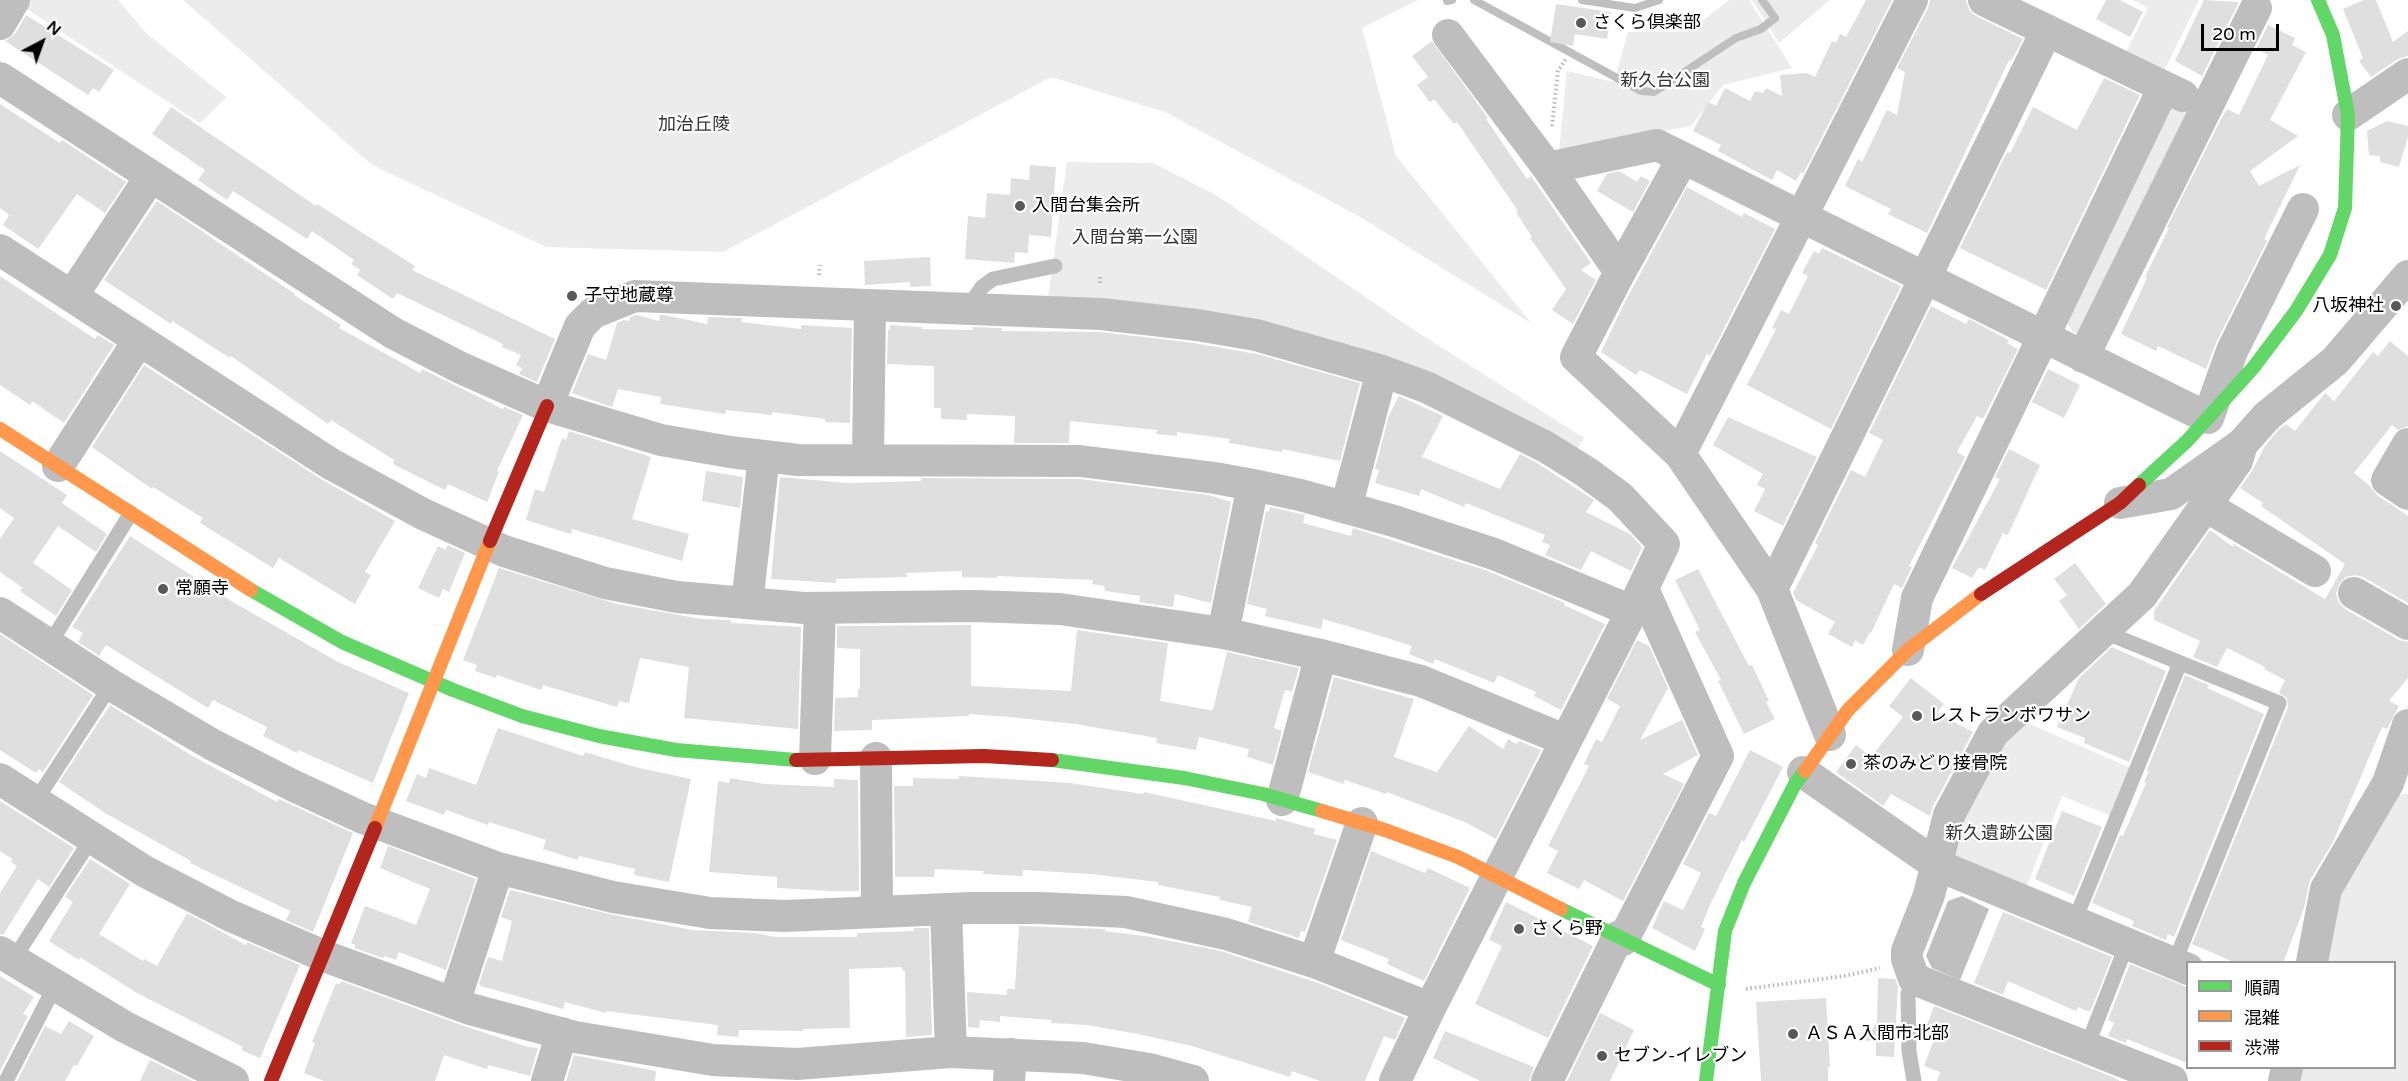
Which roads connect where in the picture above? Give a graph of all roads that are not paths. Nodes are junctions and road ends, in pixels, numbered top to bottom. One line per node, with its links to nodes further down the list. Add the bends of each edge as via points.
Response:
1 (14, 0): 6 (street)
2 (1912, 0): 18 (street)
3 (1984, 0): 7 (street)
4 (2318, 0): 13 (street, via 2333,35)
5 (2256, 8): 12 (street)
6 (0, 24)
7 (2047, 30): 11 (street); 23 (street)
8 (1448, 35): 15 (street)
9 (2408, 74): 13 (street)
10 (0, 78): 16 (street)
11 (2164, 87): 12 (street); 27 (street)
12 (2205, 106): 29 (street)
13 (2348, 115): 32 (street, via 2345,208 2330,255 2296,311)
14 (1683, 158): 15 (street, via 1657,145); 18 (street); 21 (street)
15 (1548, 168): 21 (street)
16 (151, 176): 24 (street); 31 (street, via 393,333)
17 (2303, 209): 32 (street, via 2232,351)
18 (1802, 218): 23 (street); 36 (street)
19 (0, 250): 24 (street)
20 (1055, 266): 26 (lane, via 993,279 982,287)
21 (1620, 272): 36 (street, via 1576,357)
22 (2408, 276): 34 (street, via 2335,361 2268,416)
23 (1923, 277): 27 (street); 48 (street)
24 (72, 296): 28 (street)
25 (870, 305): 26 (street); 31 (street, via 635,296 593,313 580,326); 38 (street)
26 (968, 308): 30 (street, via 1101,314 1197,325 1256,335)
27 (2045, 338): 29 (street); 58 (street, via 1917,598)
28 (139, 340): 39 (street); 46 (street, via 331,464 423,514)
29 (2083, 357): 32 (street)
30 (1382, 371): 44 (street); 50 (street, via 1426,387 1546,447 1620,497 1664,544)
31 (547, 406): 37 (street, via 661,440); 46 (street)
32 (2208, 418): 42 (street)
33 (0, 429): 39 (street)
34 (2242, 444): 42 (street, via 2171,494); 43 (street, via 2237,461)
35 (2408, 444): 41 (street, via 2387,480)
36 (1680, 454): 48 (street)
37 (764, 456): 38 (street); 51 (street)
38 (868, 460): 40 (street, via 1080,462)
39 (58, 466): 45 (street)
40 (1252, 485): 44 (street); 56 (street)
41 (2408, 494)
42 (2120, 503): 58 (street, via 1965,605)
43 (2206, 506): 47 (street); 55 (street, via 2142,595)
44 (1346, 508): 50 (street)
45 (131, 513): 57 (lane); 61 (street, via 333,637)
46 (489, 544): 51 (street, via 605,583 676,597); 61 (street)
47 (2315, 571)
48 (1772, 589): 64 (street)
49 (2354, 593): 54 (street)
50 (1638, 600): 65 (street); 82 (street, via 1718,756)
51 (747, 603): 52 (street)
52 (820, 608): 56 (street, via 1060,609); 67 (street)
53 (0, 613): 57 (street)
54 (2408, 624)
55 (2102, 631): 60 (lane); 76 (street, via 1993,733 1949,815)
56 (1223, 633): 59 (street)
57 (49, 645): 62 (street)
58 (1908, 650): 64 (street, via 1848,710)
59 (1321, 655): 65 (street, via 1421,681); 71 (street)
60 (2180, 663): 81 (lane); 88 (lane, via 2280,703)
61 (434, 682): 67 (street, via 522,716 599,736 676,750); 73 (street)
62 (111, 685): 72 (lane); 73 (street, via 233,755)
63 (2408, 725): 68 (street)
64 (1830, 735): 69 (street)
65 (1565, 741): 78 (street)
66 (876, 758): 67 (street); 71 (street, via 984,756 1054,760 1184,778); 80 (street)
67 (815, 759)
68 (2402, 763): 86 (street, via 2326,889)
69 (1803, 772): 76 (street); 91 (street, via 1744,884 1725,931)
70 (0, 779): 72 (street)
71 (1282, 800): 74 (street)
72 (35, 802): 75 (street)
73 (377, 823): 77 (street); 85 (street)
74 (1362, 823): 78 (street, via 1458,857); 87 (street)
75 (92, 838): 84 (lane); 85 (street, via 144,871 231,916)
76 (1937, 864): 81 (street); 89 (street, via 1907,951)
77 (498, 868): 80 (street, via 613,897 710,913 785,916); 92 (street)
78 (1496, 876): 82 (street); 93 (street)
79 (946, 909): 80 (street); 87 (street, via 1126,912 1226,934); 96 (street)
80 (876, 912)
81 (2074, 922): 83 (street)
82 (1621, 938): 91 (street); 104 (street)
83 (2127, 944): 88 (street); 95 (lane)
84 (7, 956): 90 (street)
85 (324, 956): 92 (street); 100 (street)
86 (2312, 961)
87 (1314, 962): 93 (street)
88 (2181, 966)
89 (1910, 969): 95 (street); 106 (lane, via 1909,1051)
90 (56, 986): 98 (lane); 99 (street, via 124,1027)
91 (1719, 989): 105 (street)
92 (454, 1003): 94 (street)
93 (1430, 1008): 103 (street)
94 (562, 1033): 96 (street, via 713,1060 797,1064); 101 (street)
95 (2087, 1046): 107 (street)
96 (951, 1052): 97 (street)
97 (1010, 1067): 102 (street, via 1083,1058)
98 (6, 1081)
99 (232, 1081)
100 (271, 1081)
101 (548, 1081)
102 (1193, 1081)
103 (1395, 1081)
104 (1547, 1081)
105 (1706, 1081)
106 (1914, 1081)
107 (2172, 1081)

